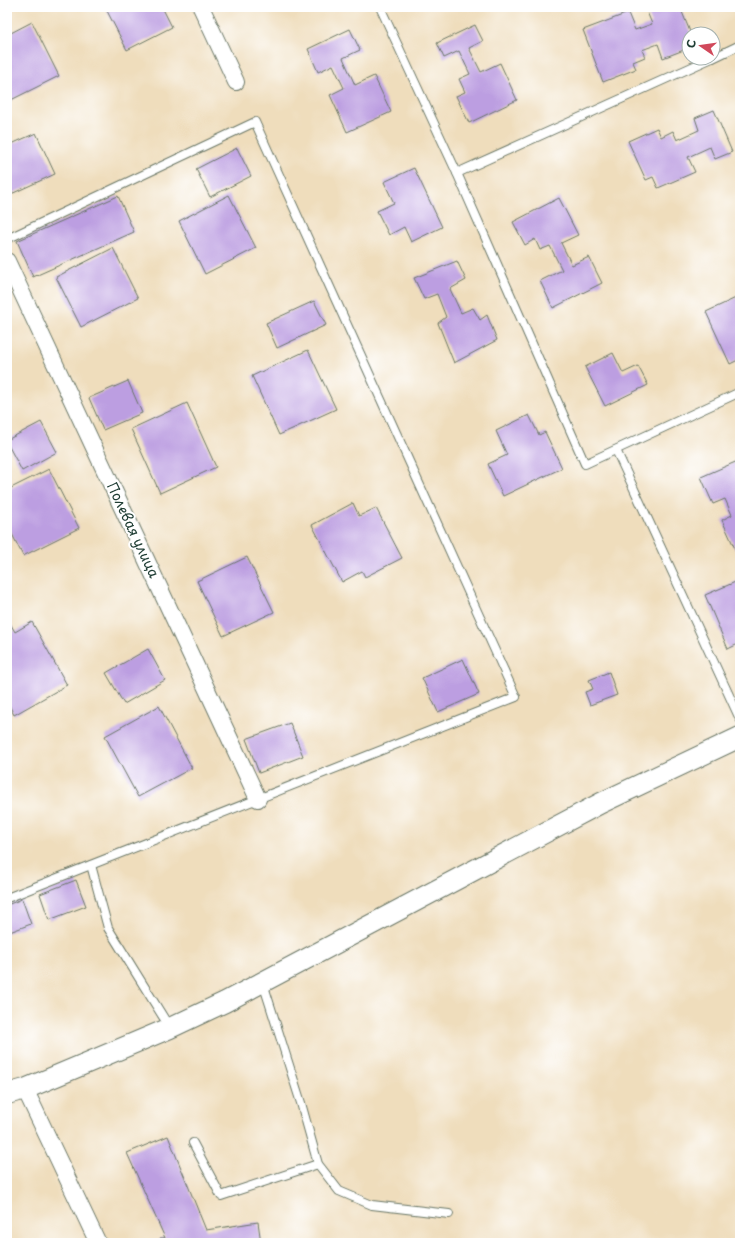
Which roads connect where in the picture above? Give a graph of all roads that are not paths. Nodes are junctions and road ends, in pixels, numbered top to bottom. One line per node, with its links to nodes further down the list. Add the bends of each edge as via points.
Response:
1 (201, 7): 6 (street)
2 (380, 7): 7 (lane)
3 (740, 45): 4 (lane)
4 (721, 54)
5 (694, 66): 7 (lane)
6 (236, 82)
7 (457, 173): 11 (lane, via 585,464)
8 (7, 239): 14 (lane, via 255,122 516,696)
9 (7, 261): 14 (street, Полевая улица)
10 (740, 392): 11 (lane)
11 (616, 450): 12 (lane)
12 (740, 719)
13 (740, 737): 17 (street, via 601,803)
14 (258, 798): 15 (lane)
15 (92, 864): 16 (lane); 18 (lane, via 108,928)
16 (7, 898)
17 (263, 982): 18 (street); 21 (lane)
18 (170, 1028): 19 (street)
19 (16, 1092): 23 (street)
20 (194, 1143): 21 (lane, via 221,1196)
21 (318, 1164): 22 (lane, via 339,1191 372,1205)
22 (449, 1214)
23 (98, 1243)

